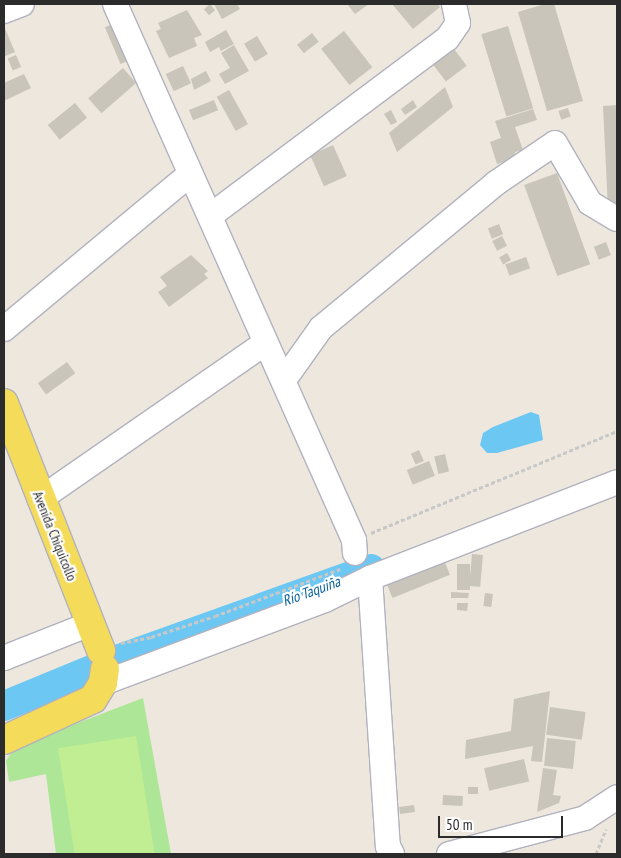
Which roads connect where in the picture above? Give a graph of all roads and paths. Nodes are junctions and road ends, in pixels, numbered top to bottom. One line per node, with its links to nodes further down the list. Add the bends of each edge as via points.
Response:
1 (22, 4): 4 (street)
2 (115, 4): 5 (street)
3 (454, 4): 6 (street, via 458,23 447,39)
4 (4, 11)
5 (190, 174): 6 (street); 8 (street)
6 (210, 216): 9 (street)
7 (617, 219): 10 (street, via 590,203 555,143 496,182 321,328)
8 (4, 329)
9 (265, 343): 10 (street); 14 (street)
10 (284, 380): 15 (street)
11 (4, 403): 14 (main road, Avenida Chiquicollo)
12 (617, 432): 15 (path)
13 (617, 482): 16 (street)
14 (40, 499): 17 (main road, Avenida Chiquicollo)
15 (355, 547): 19 (path, via 346,566 151,637 129,640)
16 (370, 578): 19 (street, via 325,600); 22 (street, via 388,846)
17 (90, 624): 18 (street); 19 (main road, Avenida Chiquicollo)
18 (4, 658)
19 (103, 665): 20 (main road, via 93,699)
20 (4, 740)
21 (617, 797): 23 (street, via 585,818)
22 (392, 854)
23 (448, 854)

